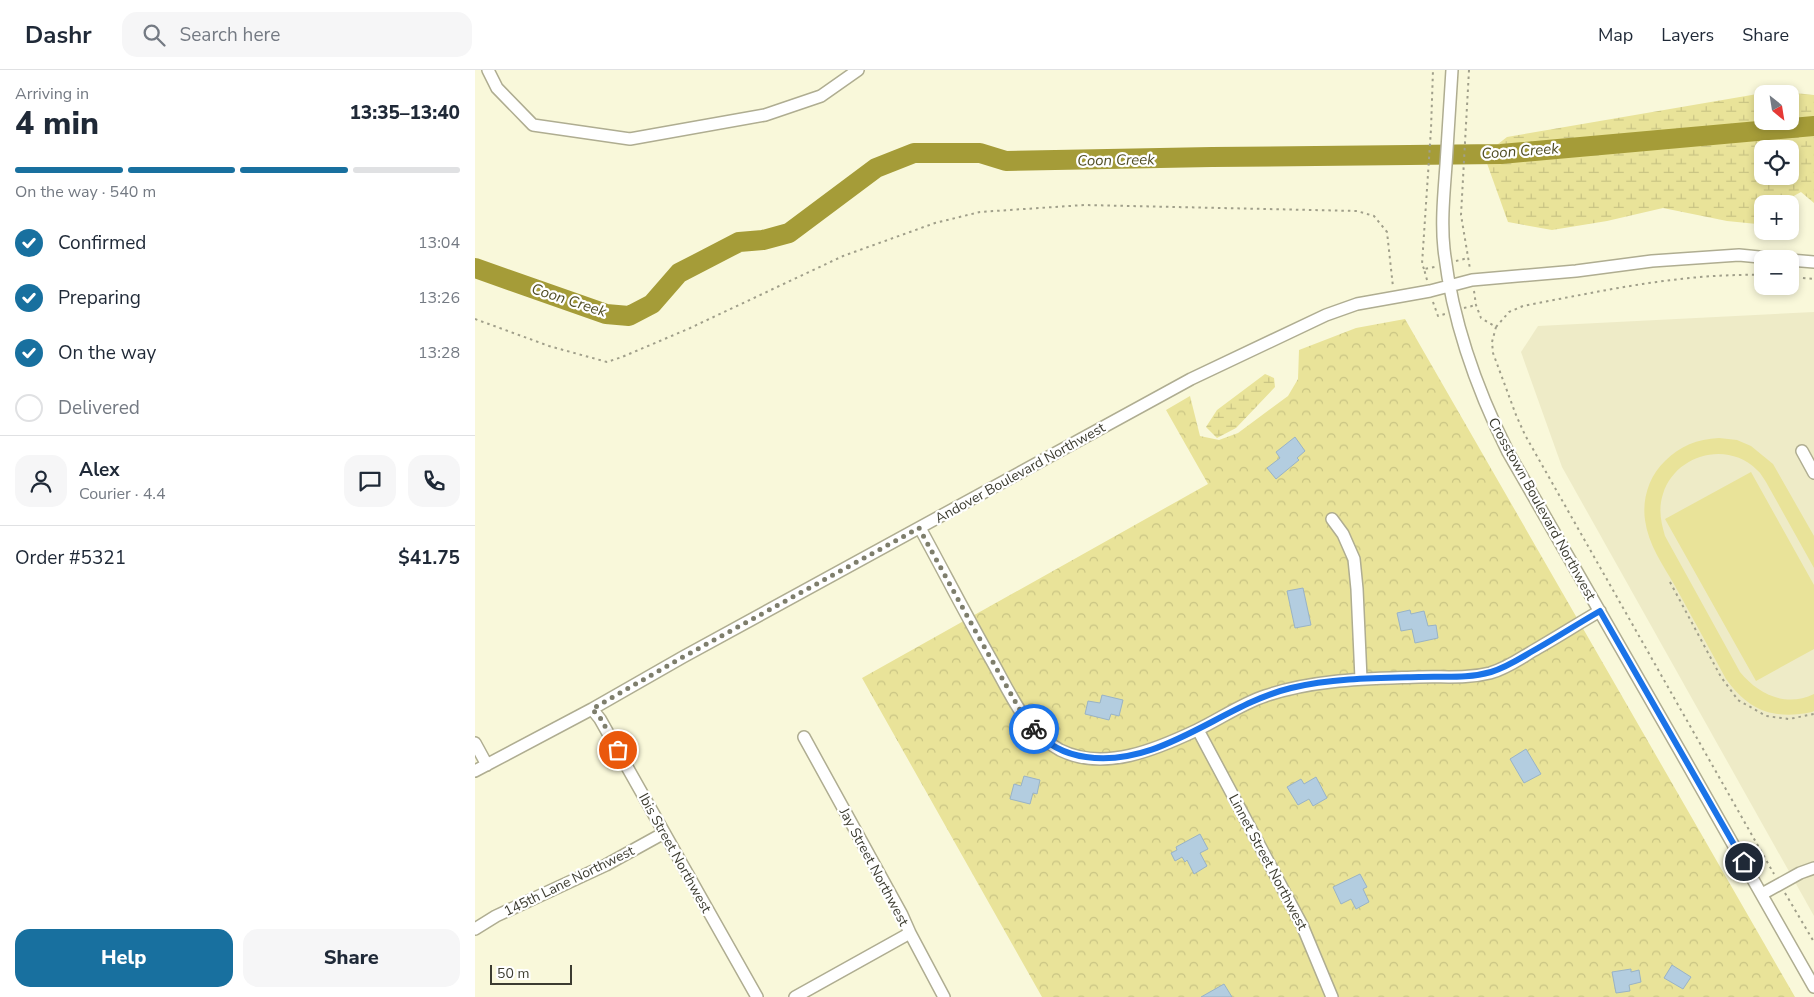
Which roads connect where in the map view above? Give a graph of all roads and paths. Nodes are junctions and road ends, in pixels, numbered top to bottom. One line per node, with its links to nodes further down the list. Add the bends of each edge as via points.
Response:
1 (488, 70): 2 (street, via 497,88 533,125 630,139 765,115 821,96)
2 (858, 70)
3 (1433, 70): 9 (path)
4 (1452, 70): 14 (street, Crosstown Boulevard Northwest, via 1444,248)
5 (1469, 70): 13 (path, via 1462,184 1463,229)
6 (1754, 256): 13 (street, Andover Boulevard Northwest, via 1653,261)
7 (1799, 261): 8 (street)
8 (1814, 262)
9 (1424, 269)
10 (1754, 275): 17 (path, via 1676,278 1523,306 1509,312)
11 (1799, 278): 12 (path)
12 (1814, 279)
13 (1472, 280): 14 (street, Andover Boulevard Northwest); 17 (path, via 1481,318)
14 (1450, 286): 15 (street, Andover Boulevard Northwest); 23 (street, Crosstown Boulevard Northwest, via 1462,341 1490,416)
15 (1394, 297): 16 (path, via 1387,232 1374,216 1357,211 1084,205 980,212 935,223 843,256 689,329 607,362 549,346); 21 (street, Andover Boulevard Northwest, via 1357,304 1326,315 1191,379)
16 (475, 319)
17 (1496, 326): 34 (path, via 1493,353 1525,435)
18 (1802, 451): 19 (street)
19 (1814, 473)
20 (1332, 519): 24 (street, via 1343,534 1353,559)
21 (919, 528): 25 (street, Andover Boulevard Northwest); 27 (street, via 1020,710 1038,734 1052,745 1080,756 1119,758)
22 (1670, 582): 26 (path, via 1721,677 1738,700 1766,716 1789,718)
23 (1600, 611): 24 (street, via 1509,666 1489,673 1459,678); 36 (street, Crosstown Boulevard Northwest)
24 (1361, 679): 27 (street, via 1288,688)
25 (592, 709): 30 (street, Andover Boulevard Northwest); 32 (street, Ibis Street Northwest, via 601,719)
26 (1814, 714)
27 (1198, 730): 44 (street, Linnet Street Northwest, via 1302,925)
28 (804, 737): 38 (street, Jay Street Northwest)
29 (475, 743): 30 (street)
30 (487, 765): 31 (street, Andover Boulevard Northwest)
31 (475, 771)
32 (664, 833): 37 (street, 145th Lane Northwest, via 606,866 496,916); 41 (street, Ibis Street Northwest)
33 (1814, 868): 36 (street)
34 (1774, 875)
35 (1784, 892): 39 (path)
36 (1762, 894): 40 (street, Crosstown Boulevard Northwest)
37 (475, 929)
38 (910, 934): 42 (street); 43 (street, Jay Street Northwest)
39 (1814, 942)
40 (1814, 987)
41 (757, 997)
42 (795, 997)
43 (945, 997)
44 (1332, 997)

